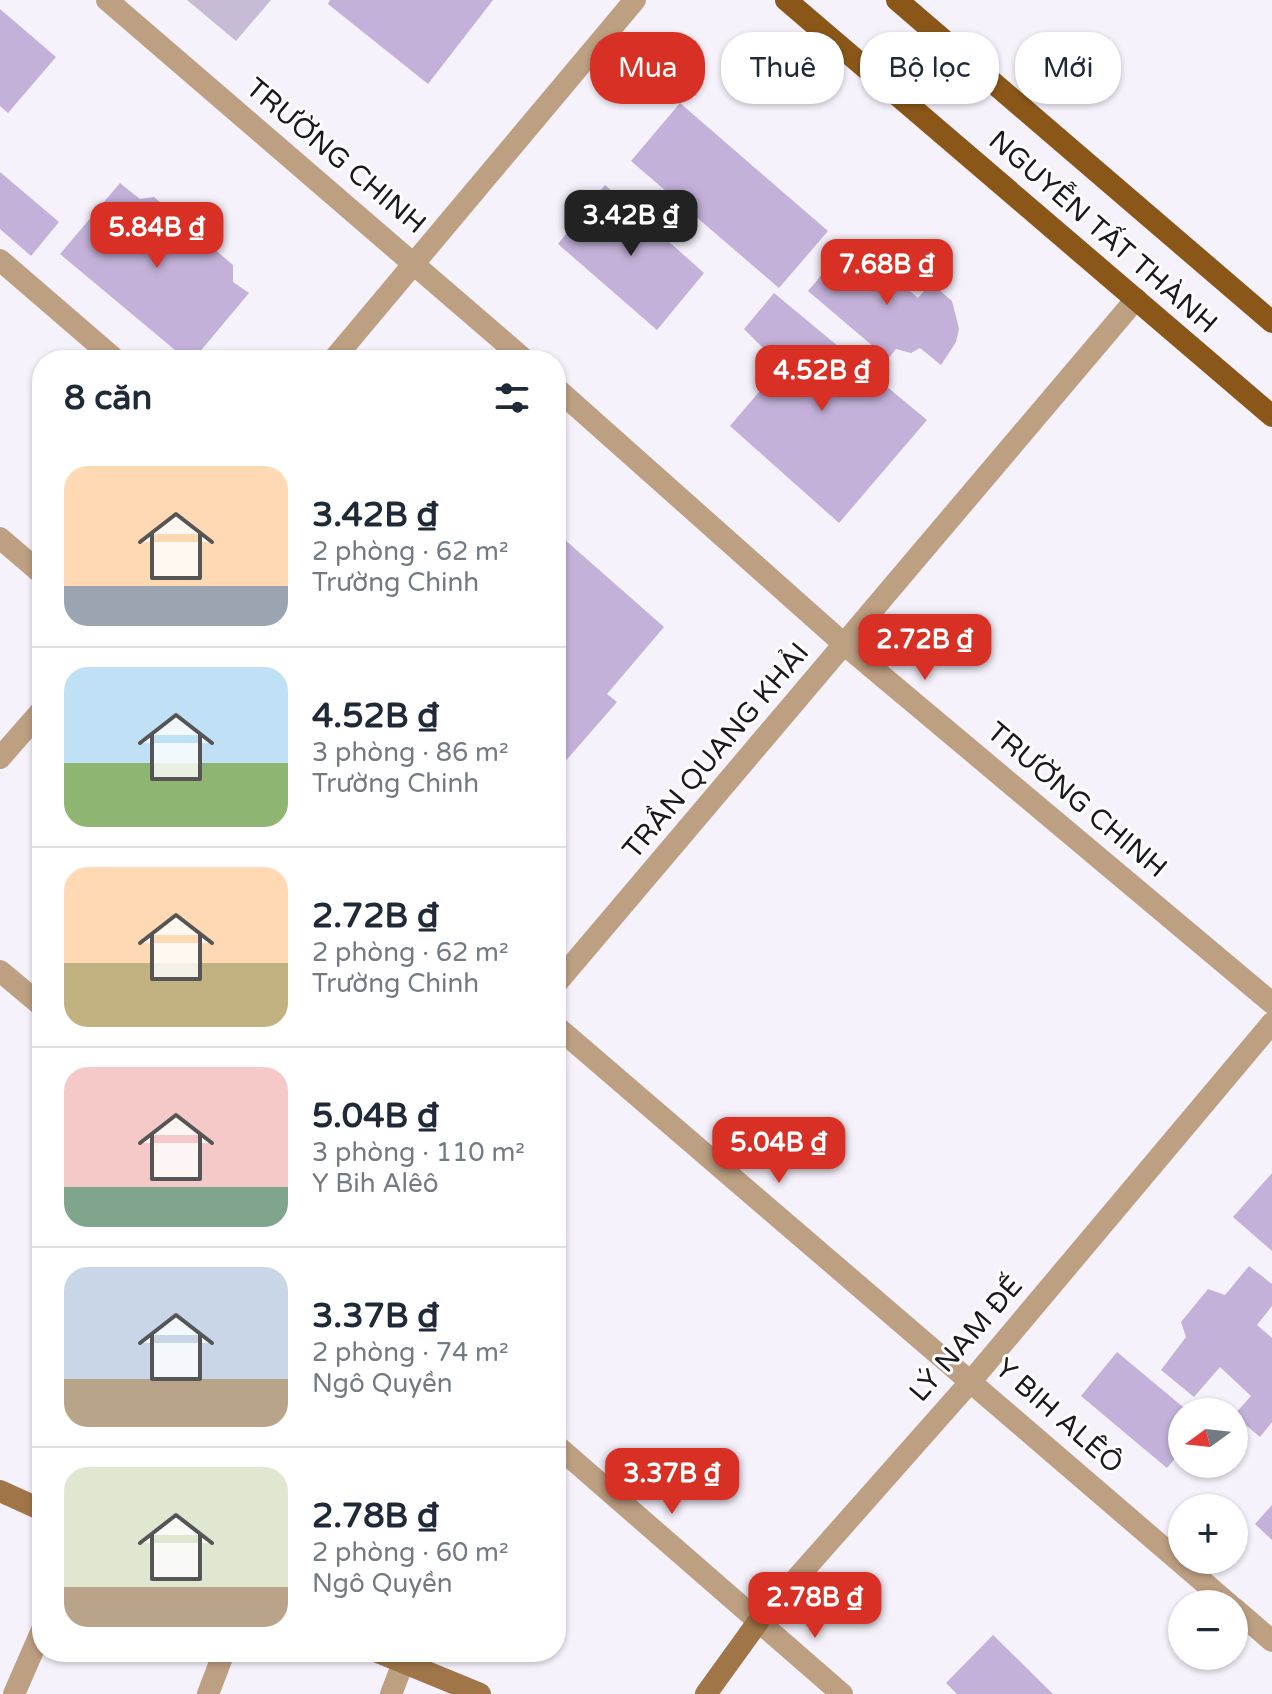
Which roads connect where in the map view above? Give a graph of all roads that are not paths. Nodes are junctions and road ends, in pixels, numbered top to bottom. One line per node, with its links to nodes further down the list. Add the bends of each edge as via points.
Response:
1 (107, 0): 6 (street, TRƯỜNG CHINH)
2 (635, 0): 6 (street)
3 (786, 0): 7 (main road, NGUYỄN TẤT THÀNH)
4 (897, 0): 8 (main road, NGUYỄN TẤT THÀNH)
5 (0, 260): 9 (street)
6 (414, 261): 10 (street); 11 (street, TRƯỜNG CHINH)
7 (1136, 299): 13 (main road, NGUYỄN TẤT THÀNH); 16 (street, TRẦN QUANG KHẢI)
8 (1272, 322)
9 (104, 350)
10 (341, 350)
11 (514, 350)
12 (566, 397): 16 (street, TRƯỜNG CHINH)
13 (1272, 416)
14 (0, 538): 15 (street)
15 (32, 565)
16 (845, 645): 20 (street, TRẦN QUANG KHẢI); 22 (street, TRƯỜNG CHINH)
17 (32, 721): 18 (street)
18 (0, 758)
19 (0, 971): 21 (street)
20 (566, 972)
21 (32, 998)
22 (1272, 1003)
23 (1272, 1023): 25 (street, LÝ NAM ĐẾ)
24 (566, 1035): 25 (street, Y BIH ALÊÔ)
25 (972, 1380): 29 (street, Y BIH ALÊÔ); 31 (street, LÝ NAM ĐẾ)
26 (566, 1454): 31 (street)
27 (0, 1491): 28 (main road)
28 (32, 1505)
29 (1213, 1590)
30 (1248, 1620): 32 (street)
31 (758, 1622): 40 (main road, LÝ NAM ĐẾ); 41 (street)
32 (1272, 1641)
33 (32, 1653): 36 (street)
34 (220, 1662): 37 (street)
35 (403, 1663): 38 (street); 39 (main road)
36 (14, 1694)
37 (208, 1694)
38 (391, 1694)
39 (480, 1694)
40 (706, 1694)
41 (842, 1694)

